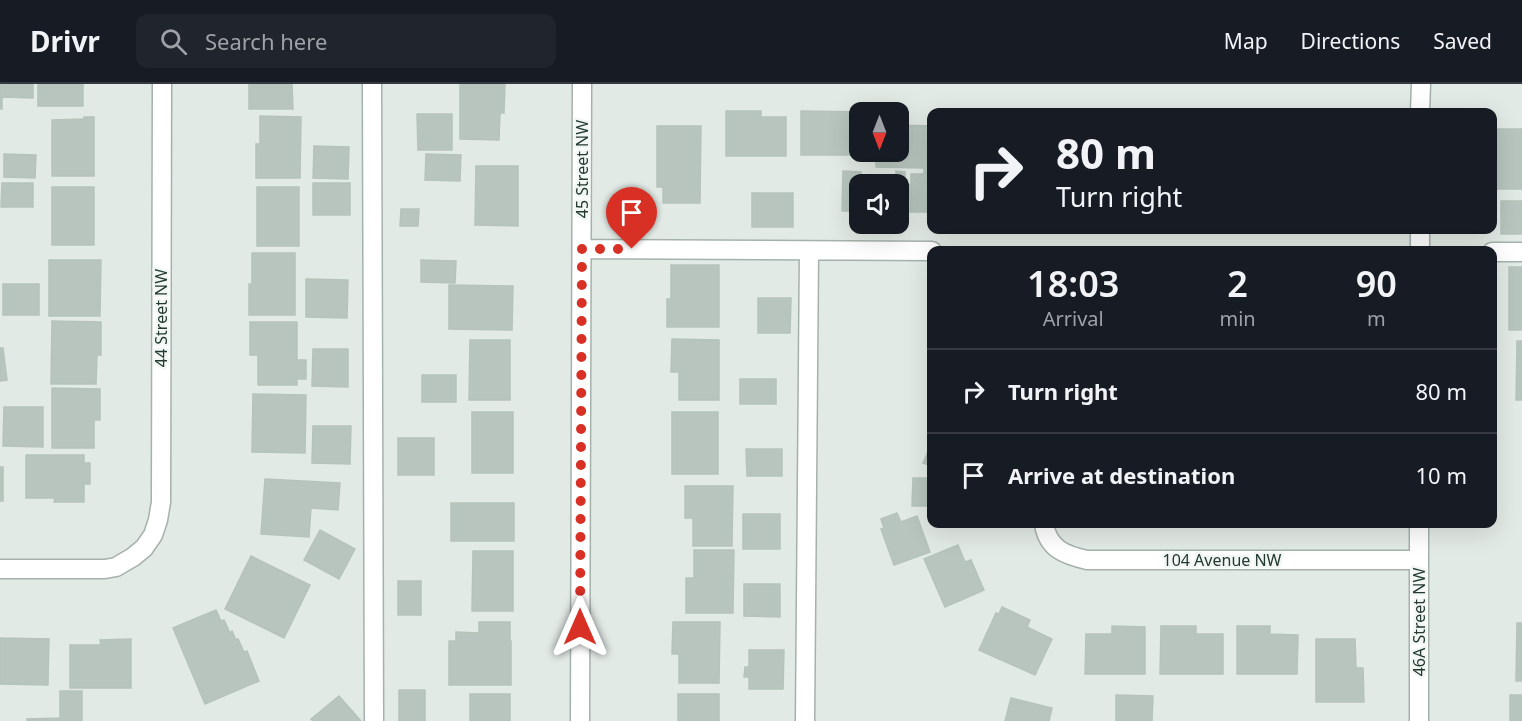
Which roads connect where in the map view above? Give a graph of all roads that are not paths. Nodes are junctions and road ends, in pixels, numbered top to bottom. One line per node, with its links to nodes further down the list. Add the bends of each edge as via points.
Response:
1 (162, 84): 14 (street, 44 Street NW, via 161,502 153,535 144,548 124,563 105,569)
2 (372, 84): 15 (street)
3 (582, 84): 6 (street, 45 Street NW)
4 (1420, 84): 5 (street)
5 (1420, 108)
6 (582, 249): 7 (street); 16 (street, 45 Street NW)
7 (809, 251): 8 (street); 17 (street)
8 (927, 251)
9 (1497, 252): 10 (street)
10 (1522, 252)
11 (1045, 528): 13 (street, 104 Avenue NW, via 1053,546 1068,556 1087,560)
12 (1419, 528): 13 (street, 46A Street NW)
13 (1419, 560): 18 (street, 46A Street NW)
14 (0, 569)
15 (374, 721)
16 (580, 721)
17 (805, 721)
18 (1419, 721)

